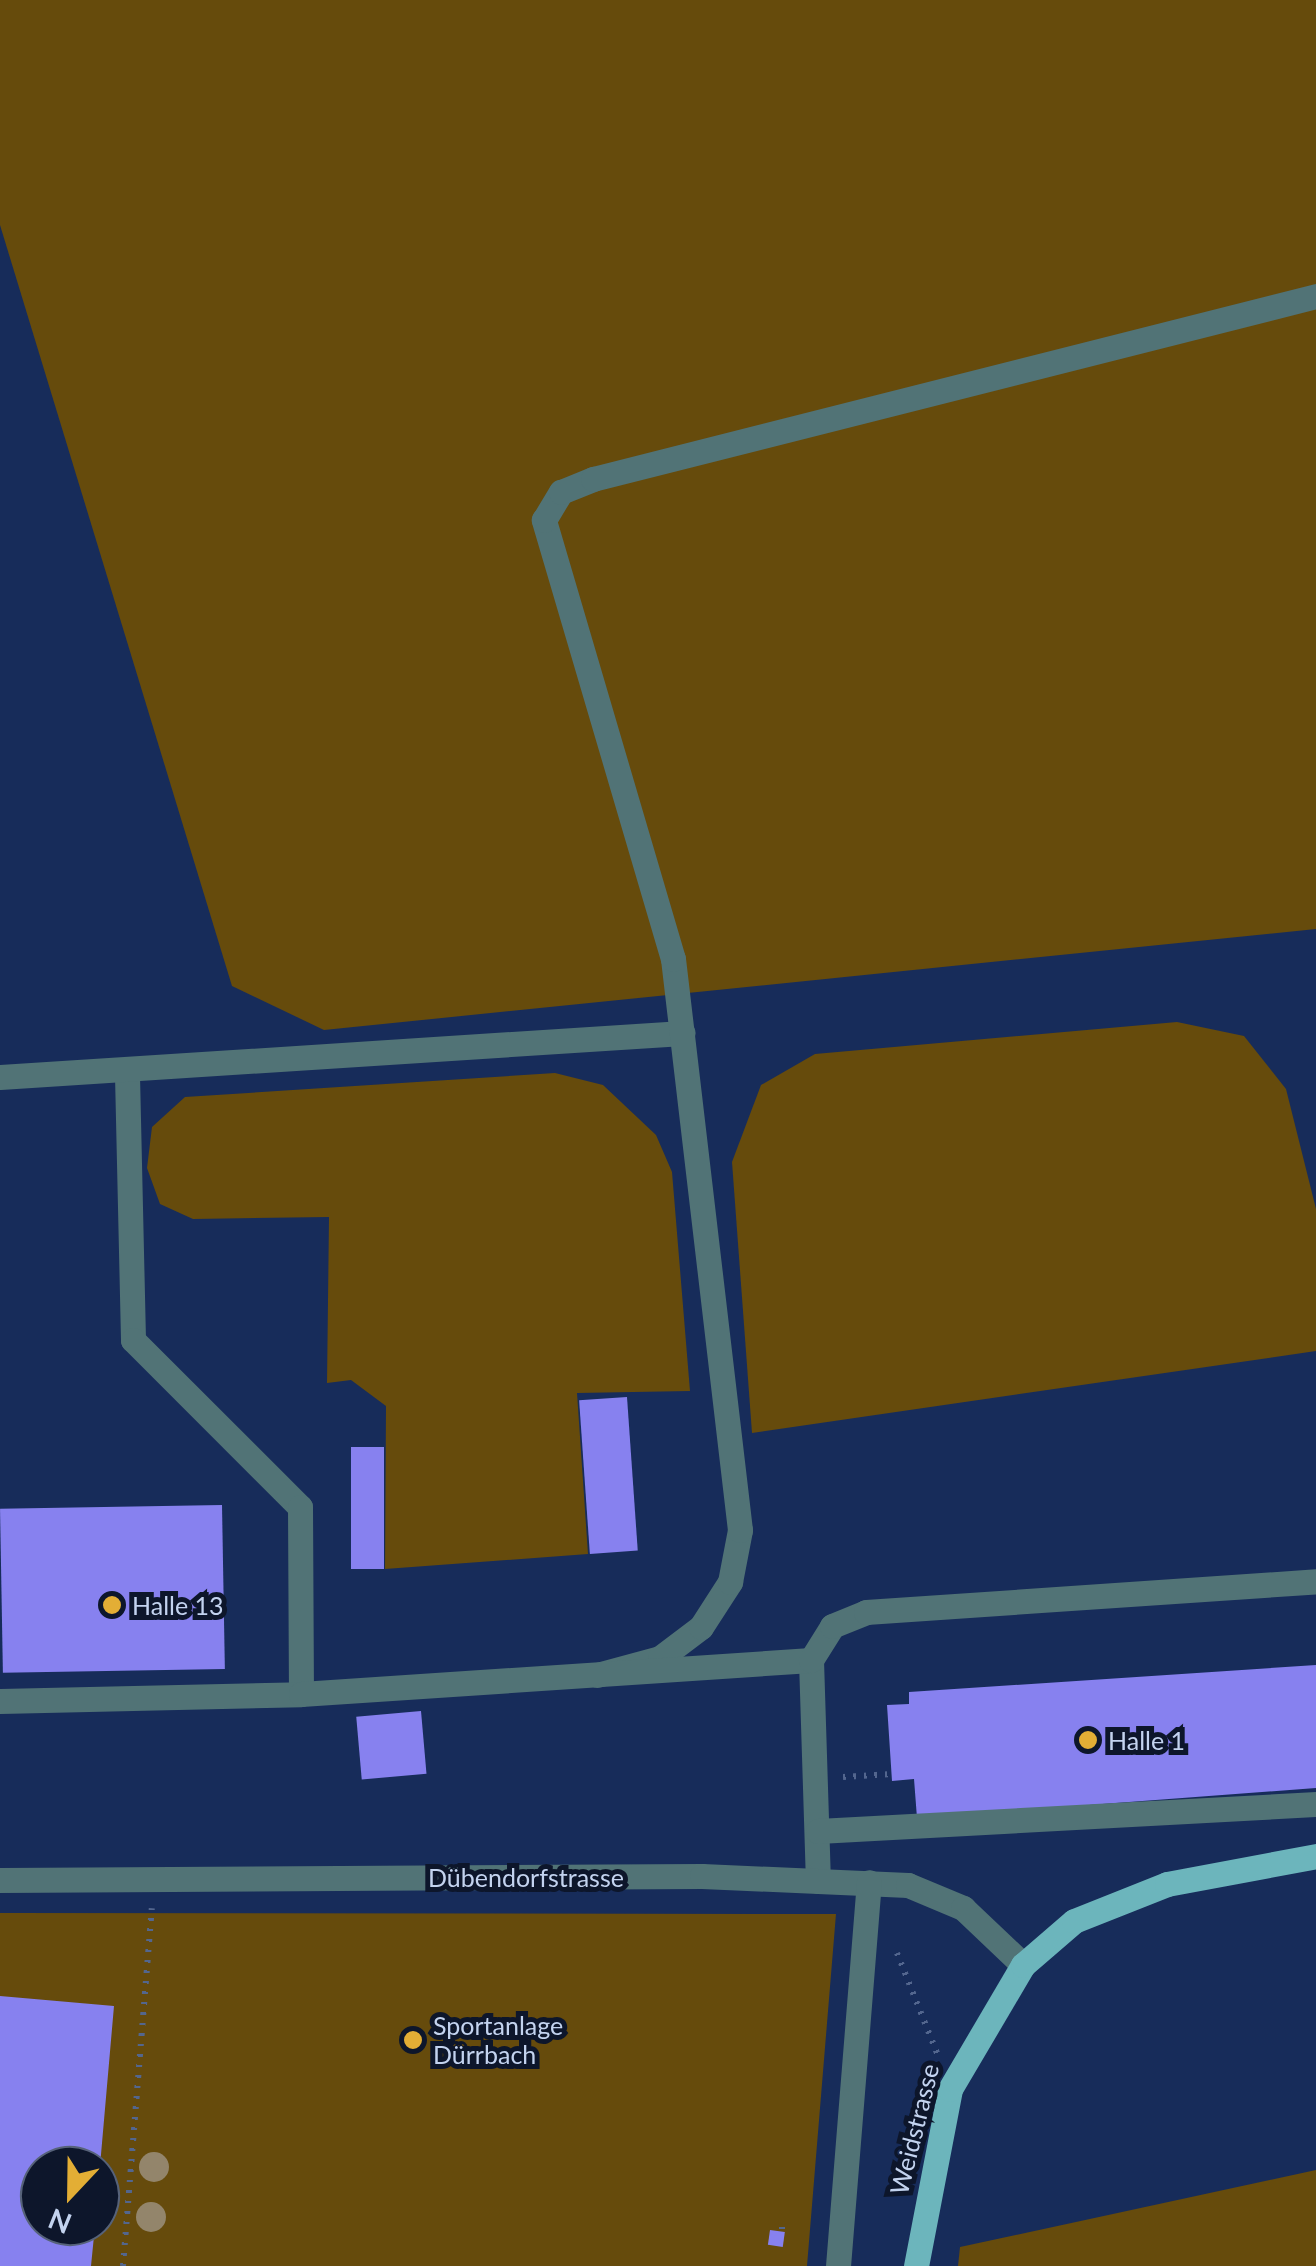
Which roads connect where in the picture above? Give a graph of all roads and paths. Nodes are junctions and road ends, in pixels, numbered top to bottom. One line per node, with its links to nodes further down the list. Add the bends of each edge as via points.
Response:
1 (1316, 296): 2 (street, via 561,492 544,520 549,554 661,906)
2 (683, 1033): 3 (street); 7 (street, via 740,1530 730,1582 701,1627 660,1658)
3 (127, 1075): 4 (street); 8 (street, via 133,1340 300,1506)
4 (0, 1077)
5 (1316, 1581): 6 (street, via 866,1612 832,1626)
6 (811, 1660): 7 (street); 11 (street)
7 (598, 1675): 8 (street)
8 (301, 1694): 9 (street)
9 (0, 1702)
10 (892, 1774): 11 (path)
11 (815, 1778): 13 (street)
12 (1316, 1804): 13 (street)
13 (818, 1831): 17 (street)
14 (1316, 1856): 20 (main road, Weidstrasse, via 1167,1884 1074,1921)
15 (154, 1878): 16 (street, Dübendorfstrasse); 17 (street, Dübendorfstrasse); 22 (path)
16 (0, 1880)
17 (818, 1881): 18 (street, Dübendorfstrasse)
18 (869, 1882): 20 (street, Dübendorfstrasse, via 935,1891); 23 (street)
19 (890, 1934): 21 (path)
20 (1023, 1965): 21 (main road, Weidstrasse)
21 (950, 2089): 24 (main road, Weidstrasse)
22 (123, 2266)
23 (838, 2266)
24 (916, 2266)

